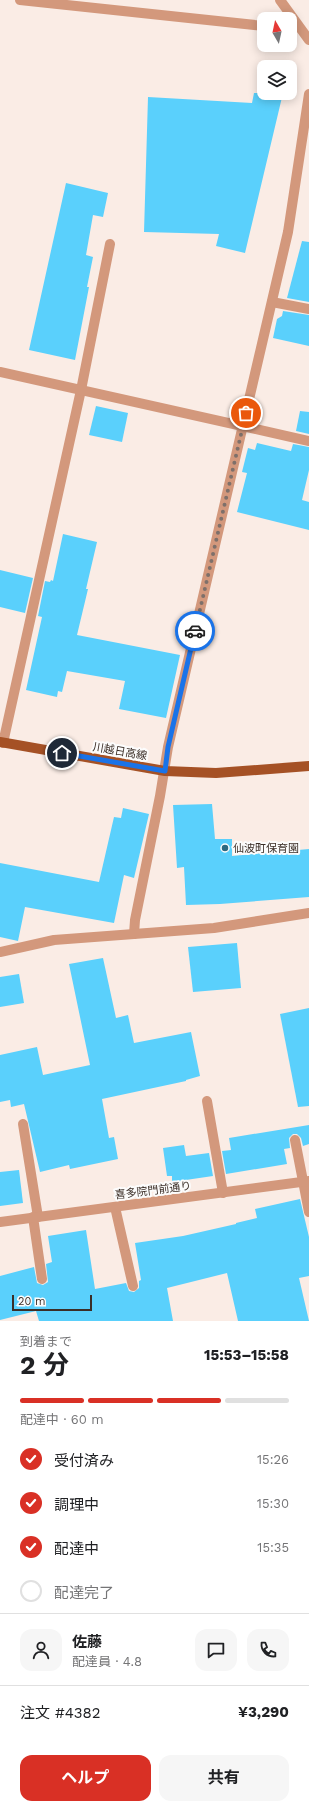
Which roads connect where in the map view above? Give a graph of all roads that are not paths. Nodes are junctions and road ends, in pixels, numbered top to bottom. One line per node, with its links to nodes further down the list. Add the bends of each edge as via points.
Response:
1 (20, 0): 3 (street)
2 (280, 0): 5 (street)
3 (257, 25)
4 (297, 30): 5 (street)
5 (302, 30): 6 (street)
6 (309, 40)
7 (309, 94): 9 (street, via 288,232)
8 (110, 244): 12 (street)
9 (272, 302): 10 (street); 13 (street)
10 (309, 309)
11 (0, 372): 12 (street)
12 (81, 390): 13 (street); 15 (street)
13 (243, 427): 14 (street); 17 (street, via 170,739)
14 (309, 441)
15 (2, 742): 17 (main road, 川越日高線)
16 (309, 766): 17 (main road, 川越日高線, via 216,773)
17 (165, 771): 19 (street)
18 (309, 914): 19 (street, via 214,928)
19 (134, 934): 20 (street, via 54,940)
20 (0, 952)
21 (207, 1101): 25 (street)
22 (22, 1124): 28 (street)
23 (294, 1140): 24 (street)
24 (306, 1182): 25 (street, 喜多院門前通り); 27 (street)
25 (223, 1193): 26 (street, 喜多院門前通り)
26 (115, 1207): 28 (street, 喜多院門前通り); 31 (street)
27 (309, 1212)
28 (36, 1217): 29 (street, 喜多院門前通り); 30 (street)
29 (0, 1222)
30 (42, 1279)
31 (133, 1286)

